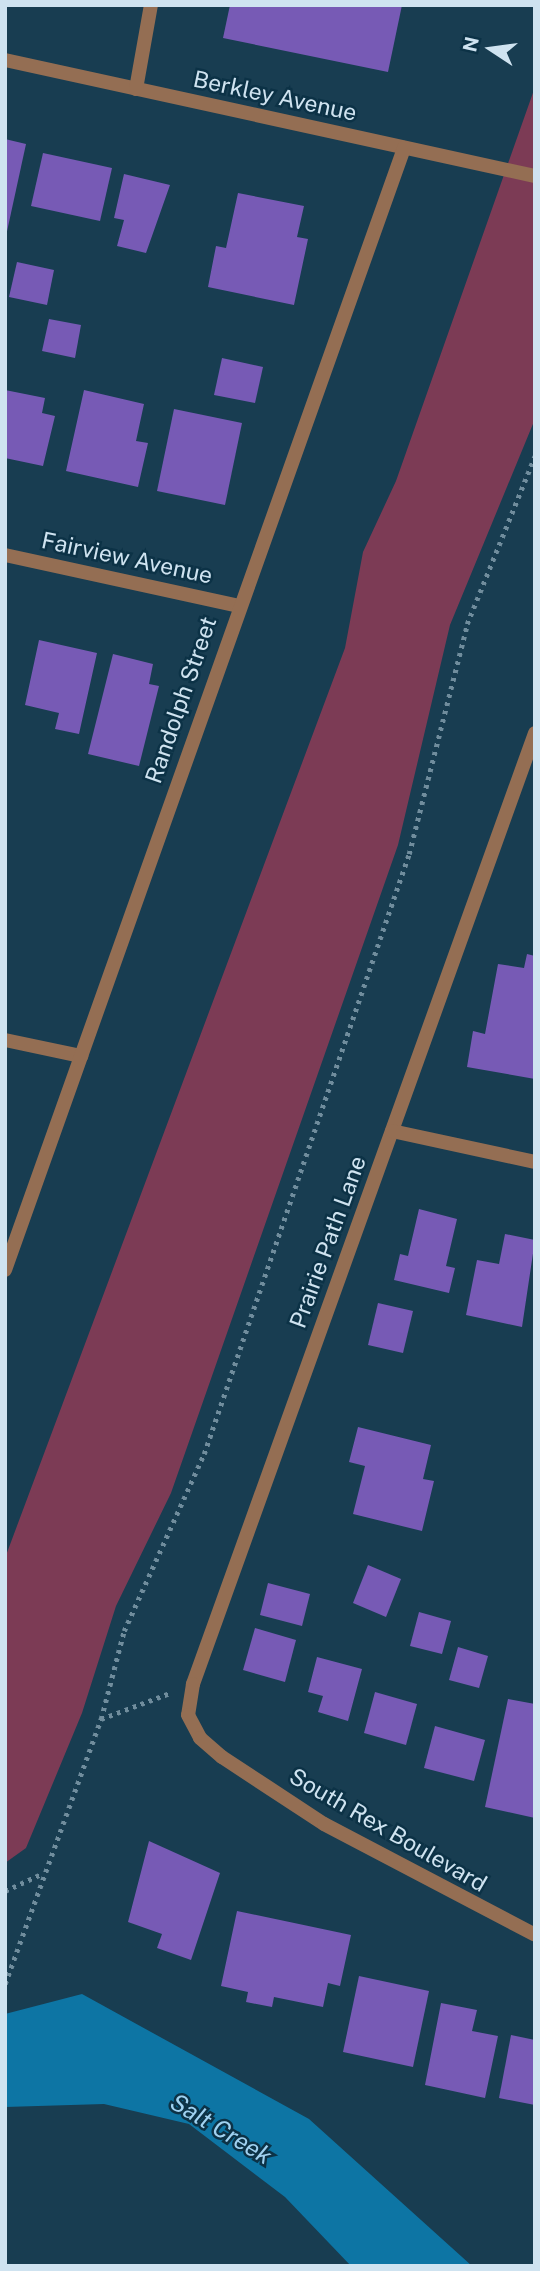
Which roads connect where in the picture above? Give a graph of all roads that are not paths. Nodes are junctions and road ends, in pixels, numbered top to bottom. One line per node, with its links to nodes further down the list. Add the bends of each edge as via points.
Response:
1 (151, 5): 3 (street)
2 (5, 60): 3 (street, Berkley Avenue)
3 (136, 89): 4 (street, Berkley Avenue)
4 (404, 148): 5 (street, Berkley Avenue); 7 (street, Randolph Street)
5 (535, 176)
6 (5, 555): 7 (street, Fairview Avenue)
7 (238, 606): 10 (street, Randolph Street)
8 (535, 733): 11 (street, Prairie Path Lane)
9 (5, 1040): 10 (street)
10 (80, 1056): 13 (street, Randolph Street)
11 (392, 1131): 12 (street); 14 (street, Prairie Path Lane, via 193,1684 188,1715 200,1738)
12 (535, 1162)
13 (5, 1270)
14 (222, 1757): 15 (street, South Rex Boulevard, via 384,1860)
15 (535, 1935)

